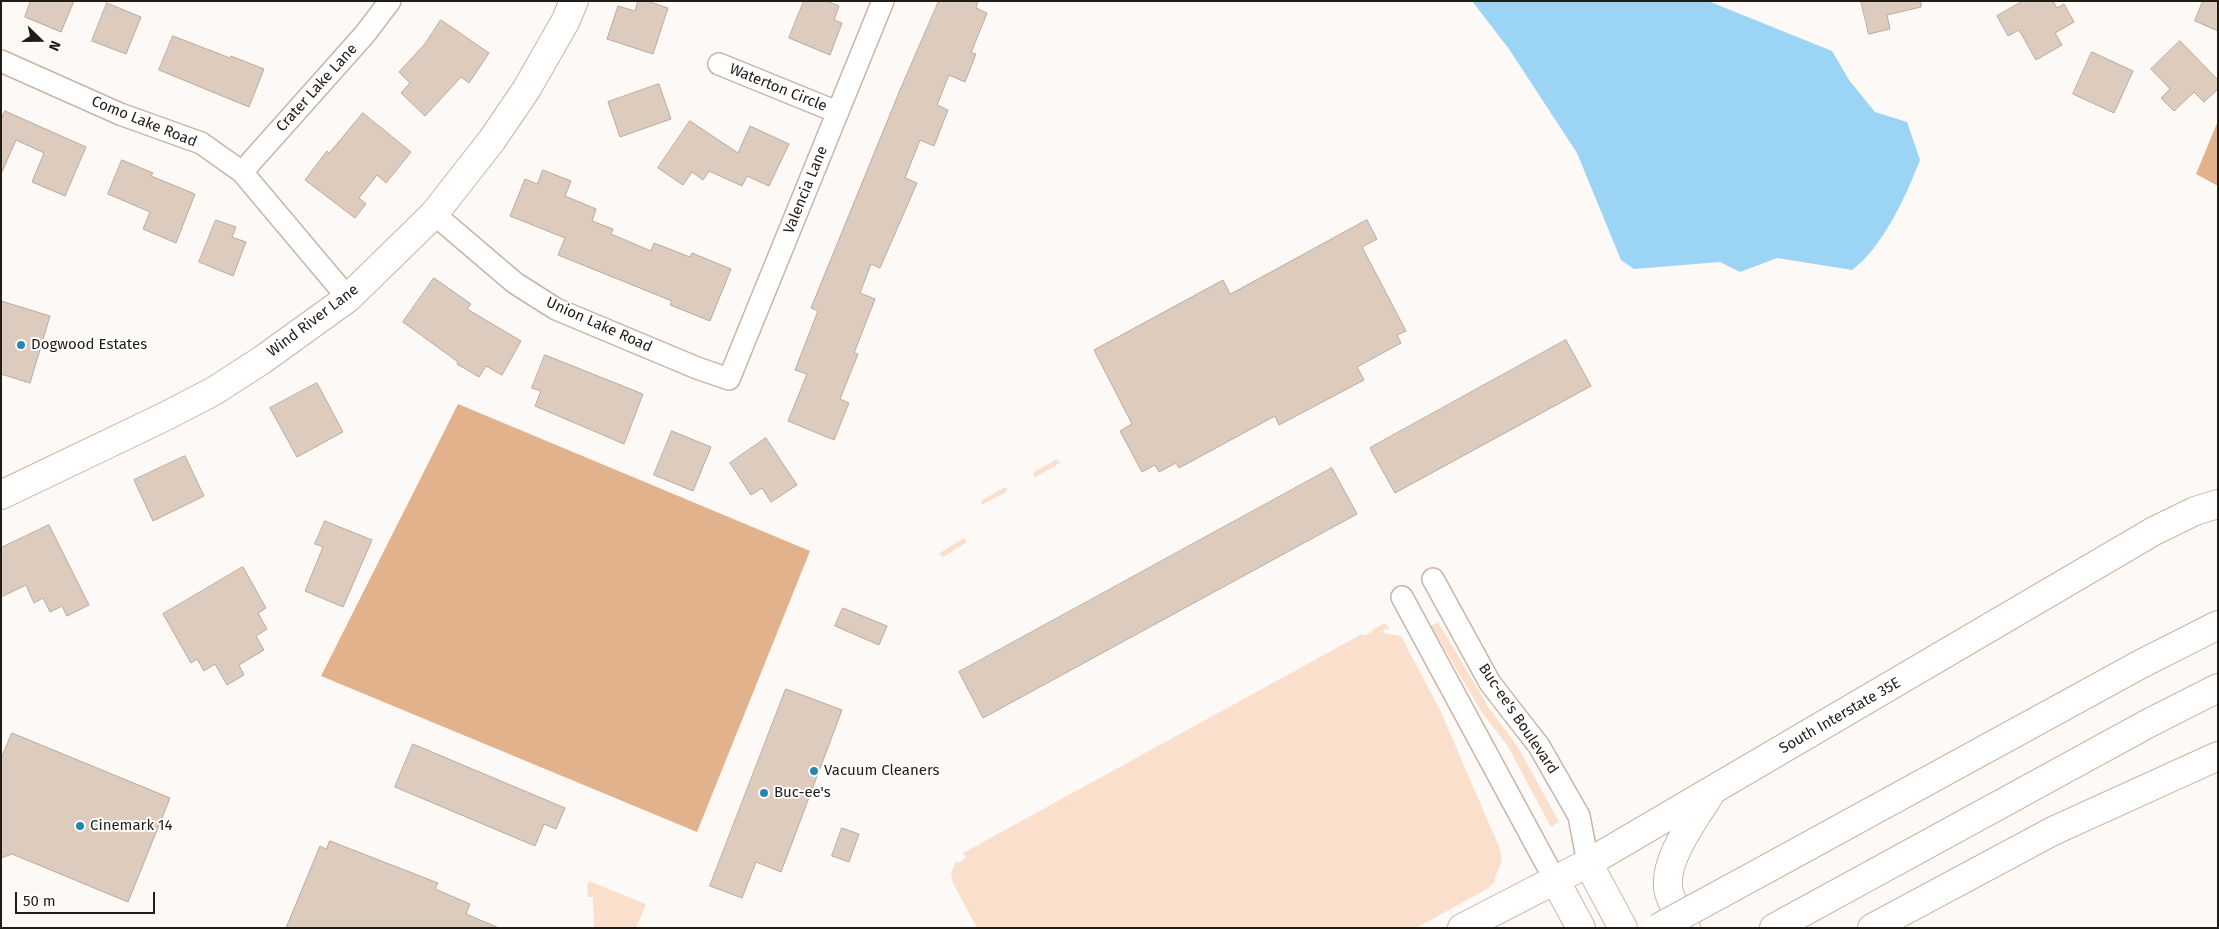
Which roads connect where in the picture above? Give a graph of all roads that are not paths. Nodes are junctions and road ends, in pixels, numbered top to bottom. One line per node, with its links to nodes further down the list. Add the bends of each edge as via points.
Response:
1 (390, 1): 7 (street, Crater Lake Lane, via 365,34)
2 (574, 1): 8 (main road, Wind River Lane, via 566,22 526,90)
3 (883, 1): 6 (street, Valencia Lane)
4 (1, 61): 7 (street, Como Lake Road, via 120,114 201,144)
5 (719, 64): 6 (street, Waterton Circle)
6 (837, 112): 10 (street, Valencia Lane)
7 (242, 172): 9 (street, Como Lake Road)
8 (434, 214): 9 (main road, Wind River Lane); 10 (street, Union Lake Road, via 515,283 556,309)
9 (348, 298): 11 (main road, Wind River Lane, via 214,391)
10 (729, 379)
11 (1, 495)
12 (2218, 504): 18 (main road, South Interstate 35E, via 2195,511 2154,532)
13 (1433, 579): 19 (street, Buc-ee's Boulevard, via 1490,683 1539,746 1579,816)
14 (1402, 597): 20 (street)
15 (2218, 625): 25 (main road, bridge)
16 (2218, 688): 21 (main road)
17 (2218, 756): 27 (main road, via 2053,831)
18 (1712, 791): 19 (main road, South Interstate 35E); 26 (main road, via 1678,846 1670,872 1669,892)
19 (1588, 864): 20 (main road, South Interstate 35E); 24 (main road)
20 (1555, 880): 22 (main road, South Interstate 35E); 23 (main road)
21 (1784, 922)
22 (1468, 927)
23 (1581, 928)
24 (1623, 928)
25 (1658, 928)
26 (1686, 928)
27 (1872, 928)

